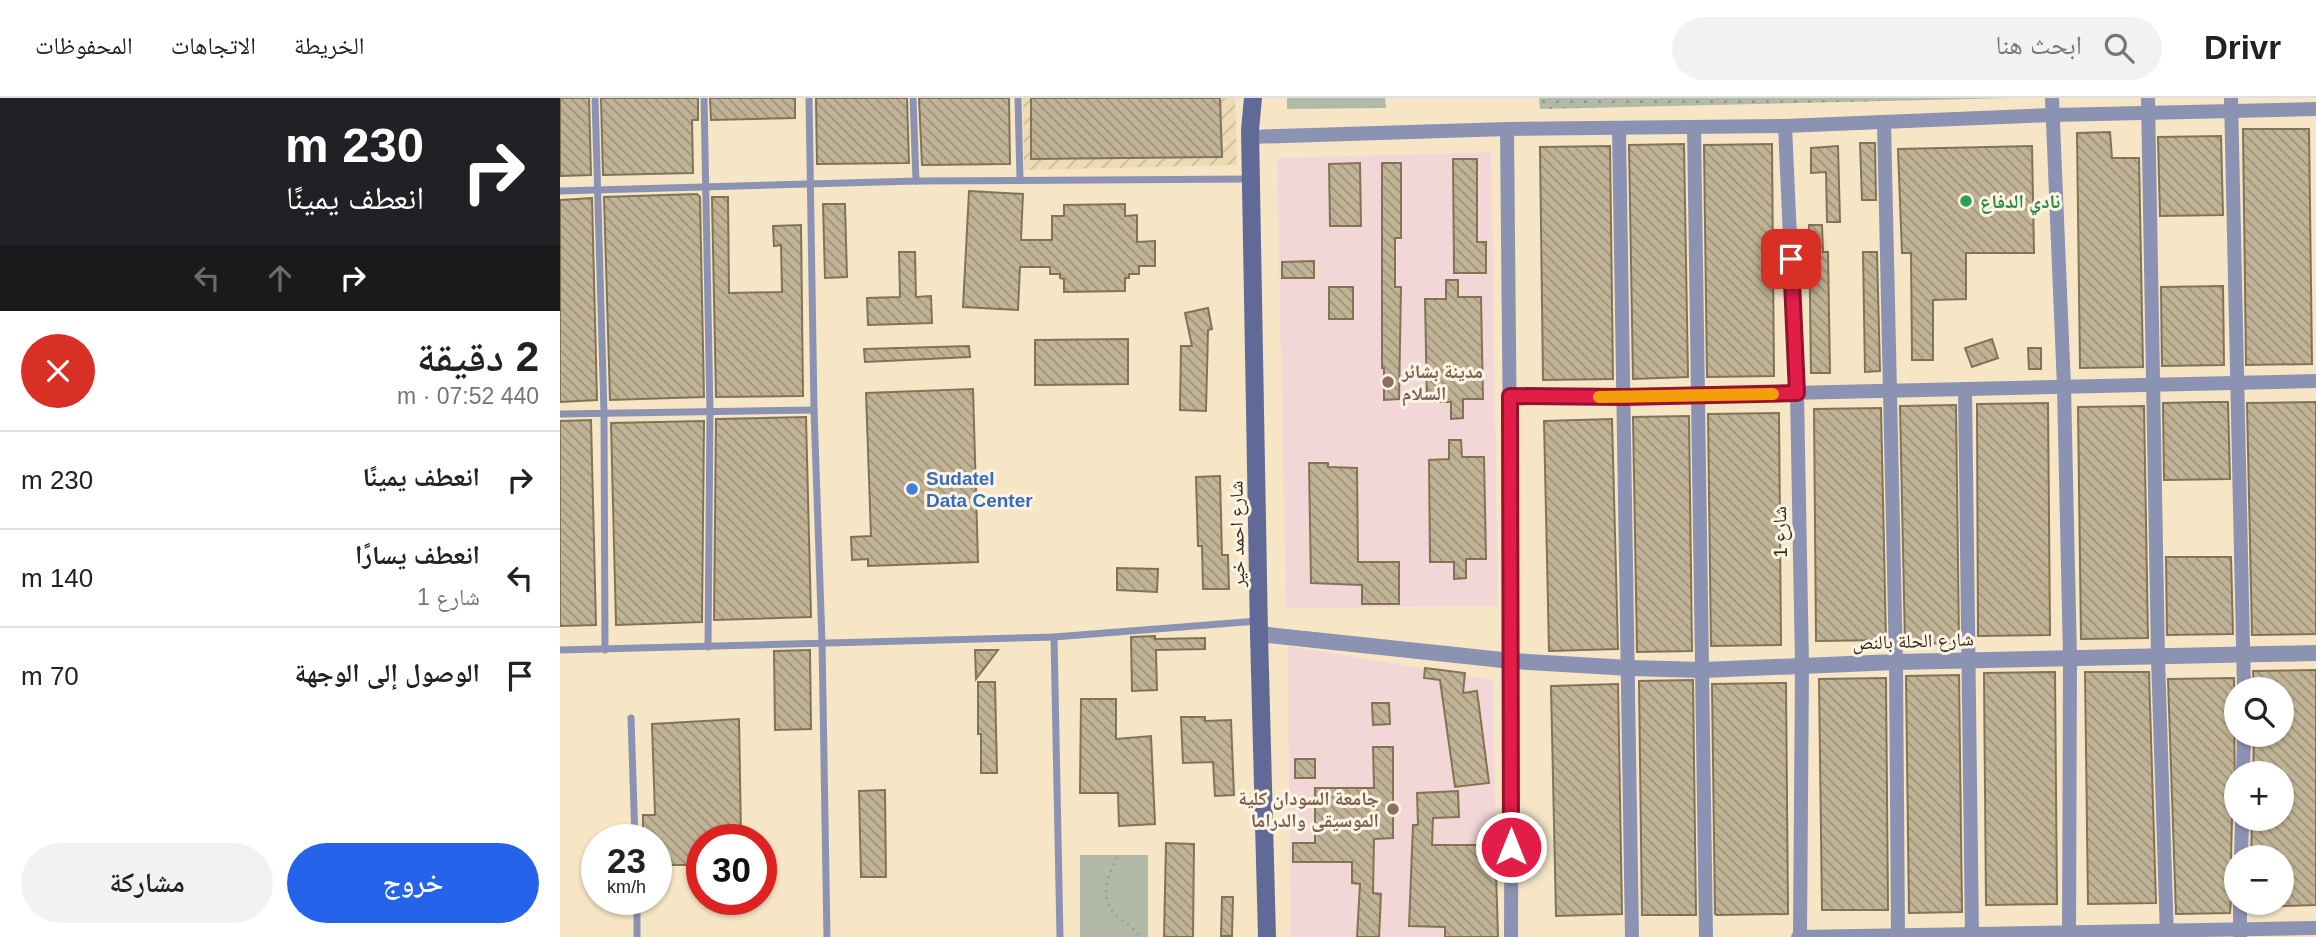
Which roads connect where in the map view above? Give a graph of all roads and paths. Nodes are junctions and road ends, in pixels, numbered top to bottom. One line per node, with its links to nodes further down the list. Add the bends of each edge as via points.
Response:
1 (595, 98): 24 (lane)
2 (704, 98): 23 (lane)
3 (809, 98): 22 (lane)
4 (913, 98): 21 (lane)
5 (1018, 98): 20 (lane)
6 (1243, 98): 18 (main road, شارع احمد خير)
7 (1253, 98): 18 (main road, شارع احمد خير)
8 (2052, 98): 12 (street)
9 (2231, 104): 10 (street); 11 (street); 27 (street)
10 (2148, 105): 12 (street); 28 (street)
11 (2316, 109)
12 (2053, 115): 13 (street); 29 (street)
13 (1884, 122): 14 (street); 31 (street)
14 (1785, 126): 15 (street); 32 (street, شارع 1)
15 (1694, 127): 16 (street); 34 (street)
16 (1619, 128): 17 (street); 35 (street)
17 (1507, 129): 18 (street); 33 (street)
18 (1250, 134): 19 (main road, شارع احمد خير)
19 (1251, 179): 20 (lane); 40 (main road, شارع احمد خير)
20 (1020, 180): 21 (lane)
21 (916, 181): 22 (lane)
22 (812, 183): 23 (lane); 36 (lane)
23 (707, 186): 24 (lane); 37 (lane)
24 (598, 190): 25 (lane); 38 (lane)
25 (560, 191)
26 (2316, 381): 27 (street)
27 (2237, 383): 28 (street); 47 (street)
28 (2154, 384): 29 (street); 49 (street)
29 (2064, 387): 30 (street); 48 (street)
30 (1965, 389): 31 (street); 51 (street)
31 (1891, 392): 32 (street); 52 (street)
32 (1797, 393): 34 (street); 53 (street, شارع 1)
33 (1510, 396): 35 (street); 50 (street)
34 (1697, 396): 35 (street); 55 (street)
35 (1624, 397): 54 (street)
36 (814, 410): 37 (lane); 42 (lane)
37 (710, 412): 38 (lane); 43 (lane)
38 (604, 413): 39 (lane); 45 (lane)
39 (560, 414)
40 (1259, 627): 41 (lane); 50 (street, شارع الحلة بالنص); 72 (main road, شارع احمد خير)
41 (1054, 636): 42 (lane); 70 (lane)
42 (822, 642): 43 (lane); 69 (lane)
43 (708, 647): 45 (lane)
44 (560, 650): 45 (lane)
45 (605, 650)
46 (2316, 653): 47 (street, شارع الحلة بالنص)
47 (2245, 656): 49 (street, شارع الحلة بالنص); 56 (street)
48 (2070, 658): 49 (street, شارع الحلة بالنص); 51 (street, شارع الحلة بالنص); 64 (street)
49 (2158, 658): 65 (street)
50 (1512, 661): 54 (street, شارع الحلة بالنص); 73 (street)
51 (1970, 661): 52 (street, شارع الحلة بالنص); 67 (street)
52 (1896, 662): 53 (street, شارع الحلة بالنص); 66 (street)
53 (1802, 665): 55 (street, شارع الحلة بالنص); 76 (street, شارع 1)
54 (1630, 668): 55 (street, شارع الحلة بالنص); 74 (street)
55 (1703, 670): 75 (street)
56 (2245, 677)
57 (631, 718): 58 (lane)
58 (634, 824)
59 (1117, 857): 71 (path, via 1107,879 1108,903)
60 (637, 915): 68 (lane)
61 (2240, 915): 63 (street)
62 (2316, 928): 63 (street)
63 (2240, 933): 65 (street)
64 (2068, 934): 65 (street); 67 (street)
65 (2167, 934)
66 (1898, 936): 67 (street); 76 (street)
67 (1972, 936)
68 (637, 937)
69 (827, 937)
70 (1060, 937)
71 (1140, 937)
72 (1268, 937)
73 (1511, 937)
74 (1632, 937)
75 (1706, 937)
76 (1799, 937)

